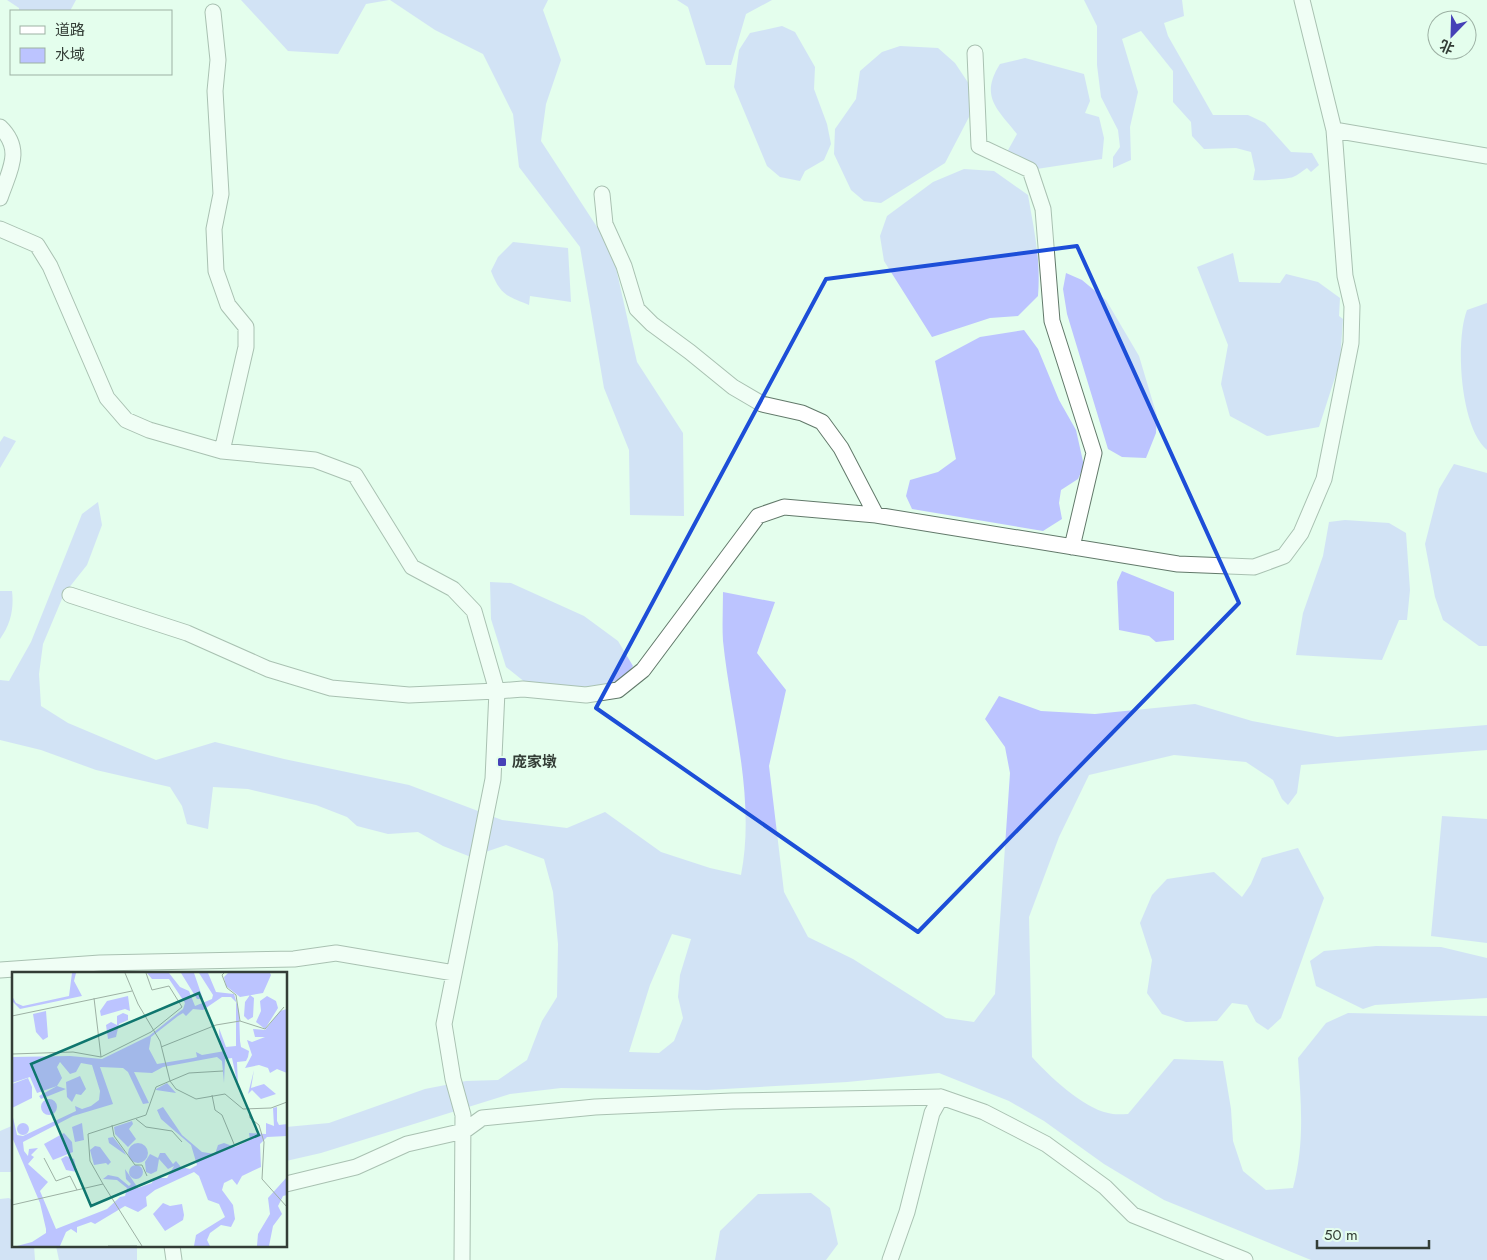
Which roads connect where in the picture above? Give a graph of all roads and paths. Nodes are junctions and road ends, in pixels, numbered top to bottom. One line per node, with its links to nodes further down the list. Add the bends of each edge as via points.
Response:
1 (1302, 0): 5 (street)
2 (213, 12): 10 (street, via 218,60 215,91 221,194 214,229 216,271 228,305 246,327 246,347)
3 (975, 53): 12 (street, via 979,146 1030,170 1043,209 1052,321 1094,453)
4 (0, 127): 8 (street, via 8,135 15,155)
5 (1334, 130): 6 (street); 12 (street, via 1345,276 1352,306 1351,343 1324,479 1300,533 1284,556 1254,567 1178,564)
6 (1487, 156)
7 (602, 194): 11 (street, via 605,224 624,266 637,309 733,387 762,404 802,413 822,422 841,448)
8 (0, 198)
9 (0, 229): 10 (street, via 37,245 50,266 106,398 126,420)
10 (222, 451): 14 (street, via 315,460 356,475 412,567 453,589 474,610)
11 (876, 515): 12 (street); 14 (street, via 784,507 758,516 643,670 618,690 586,694 523,689)
12 (1072, 547)
13 (70, 596): 14 (street, via 187,632 268,668 331,688 408,695)
14 (498, 691): 16 (street, via 493,779)
15 (0, 970): 16 (street, via 100,963 294,958 336,953)
16 (454, 973): 18 (street, via 444,1024)
17 (941, 1097): 18 (street, via 594,1107 482,1118); 21 (street, via 932,1113 907,1212); 22 (street, via 984,1112 1046,1144 1106,1187 1133,1215)
18 (464, 1131): 19 (street, via 407,1144 356,1167); 20 (street)
19 (288, 1184)
20 (462, 1260)
21 (890, 1260)
22 (1244, 1260)

